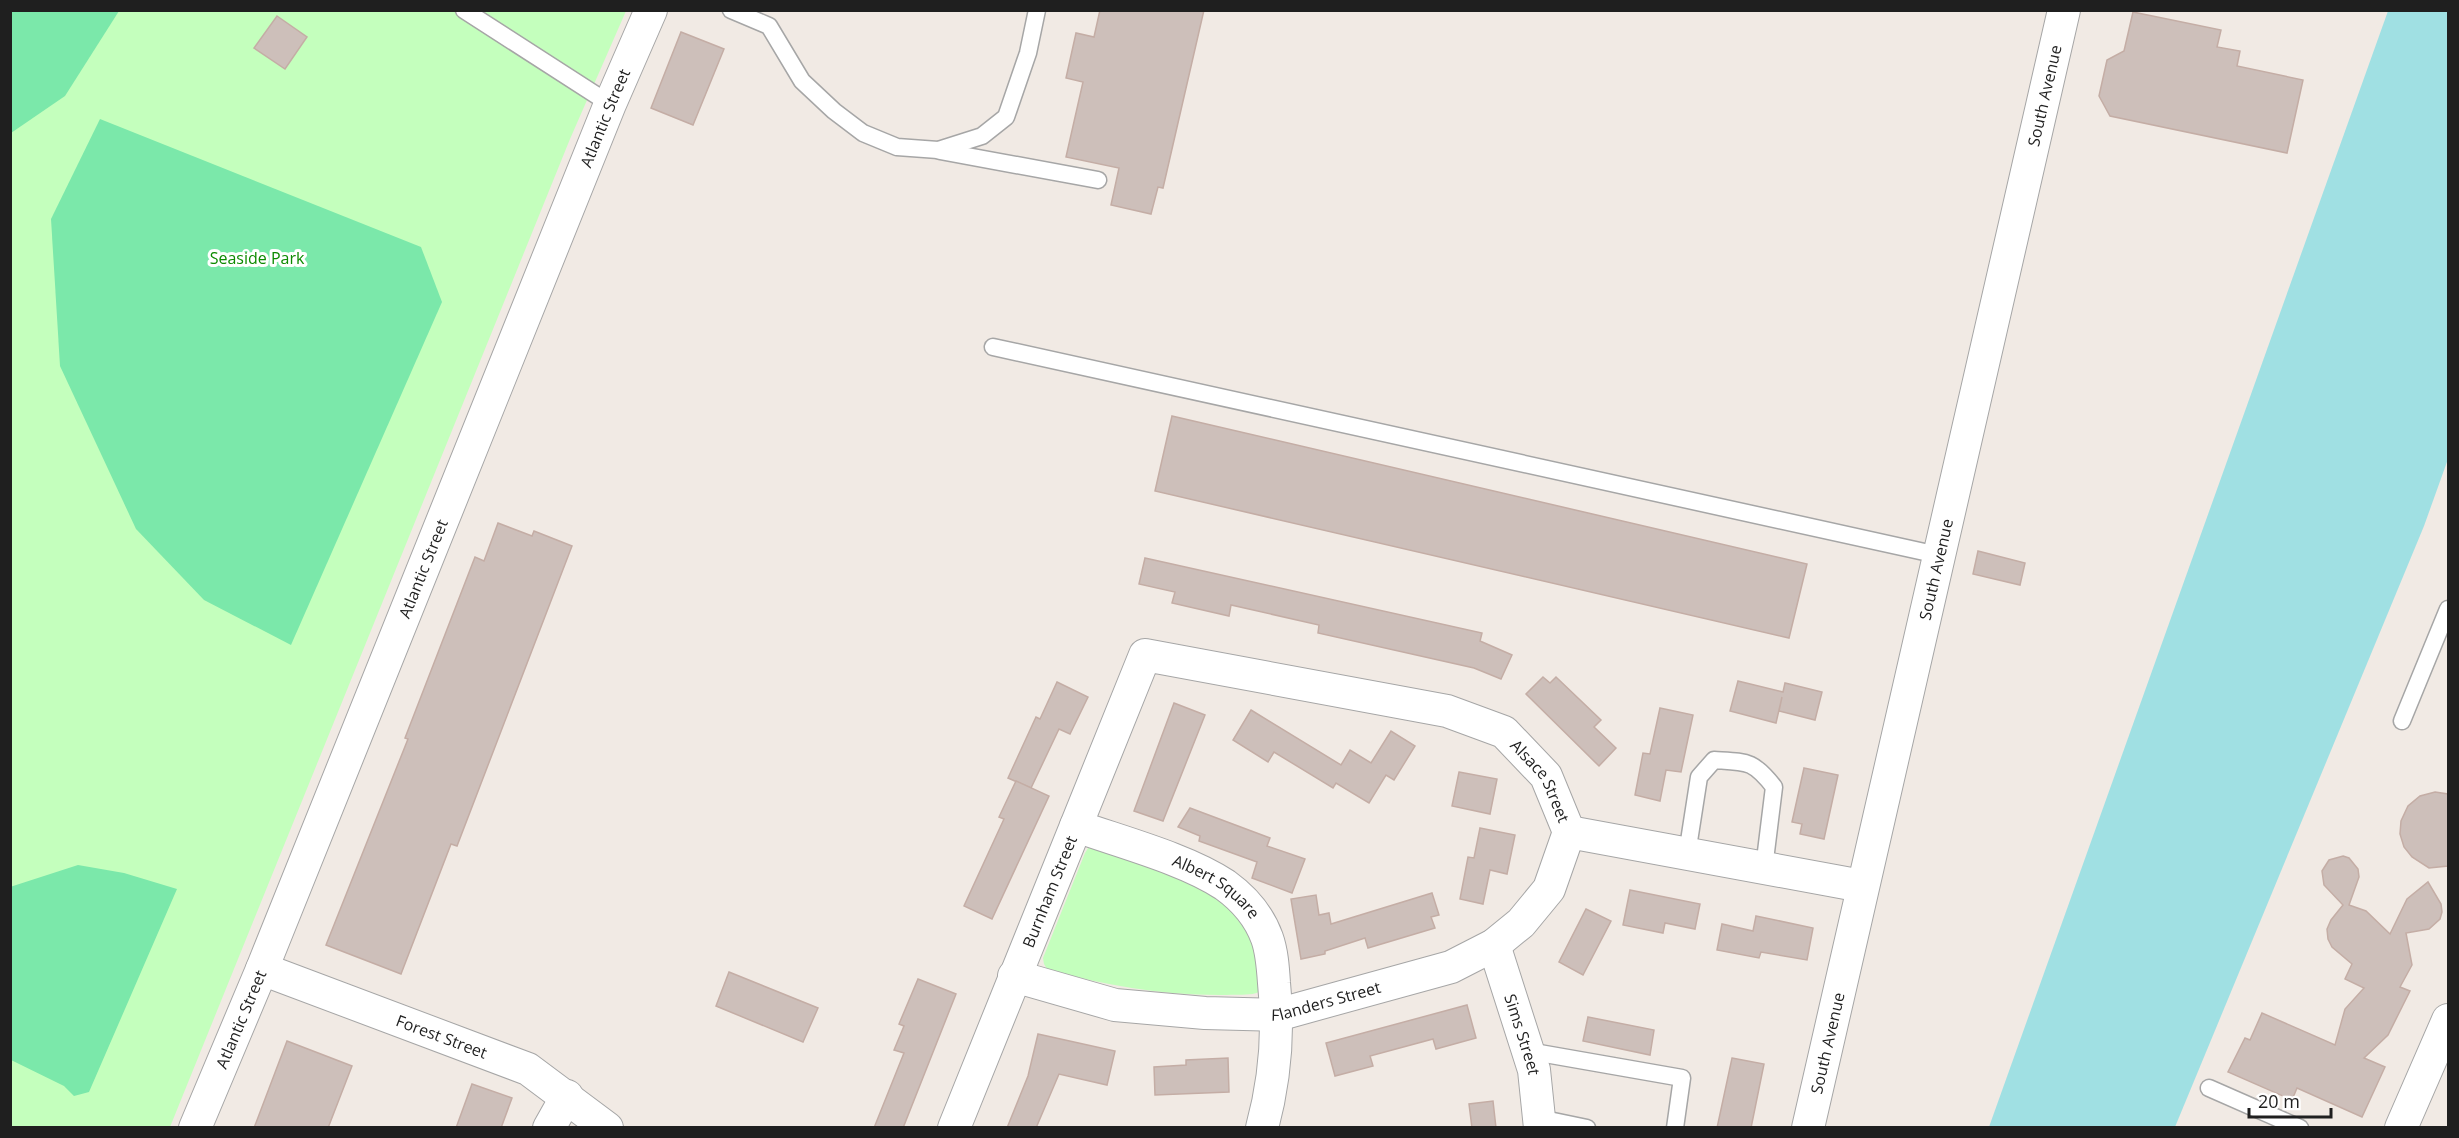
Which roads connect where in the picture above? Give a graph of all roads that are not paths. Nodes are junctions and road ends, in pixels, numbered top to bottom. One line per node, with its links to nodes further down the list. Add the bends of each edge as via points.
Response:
1 (464, 10): 6 (lane)
2 (651, 10): 6 (street, Atlantic Street)
3 (731, 10): 7 (lane, via 769,26 802,81 863,133 897,147)
4 (1038, 10): 7 (lane, via 1028,53 1005,117 982,136)
5 (2064, 10): 10 (street, South Avenue)
6 (610, 104): 21 (street, Atlantic Street)
7 (938, 150): 8 (lane)
8 (1098, 180)
9 (993, 347): 10 (lane)
10 (1938, 555): 19 (street, South Avenue)
11 (2448, 609): 12 (lane)
12 (2445, 628): 14 (lane)
13 (1145, 655): 15 (street, Burnham Street); 16 (street, Alsace Street, via 1447,711 1504,732 1546,776)
14 (2402, 721)
15 (1076, 826): 22 (street, Burnham Street); 23 (street, Albert Square, via 1192,868 1239,896 1268,939)
16 (1569, 832): 17 (street, Alsace Street); 20 (street, Flanders Street, via 1549,889 1521,923)
17 (1687, 854): 18 (street, Alsace Street); 18 (lane, via 1699,777 1714,760 1748,762 1762,771 1774,787)
18 (1764, 868): 19 (street, Alsace Street)
19 (1862, 886): 36 (street, South Avenue)
20 (1494, 945): 23 (street, Flanders Street, via 1451,967); 25 (street, Sims Street)
21 (262, 969): 27 (street, Forest Street, via 528,1069); 29 (street, Atlantic Street)
22 (1014, 976): 23 (street, Flanders Street, via 1115,1005); 32 (street, Burnham Street)
23 (1277, 1015): 33 (street, Albert Square, via 1275,1056)
24 (2448, 1020): 38 (street)
25 (1528, 1051): 28 (street, Sims Street); 35 (lane, via 1682,1078)
26 (2209, 1088): 37 (lane)
27 (567, 1096): 30 (street); 31 (street, Forest Street)
28 (1540, 1123): 34 (lane)
29 (195, 1128)
30 (549, 1128)
31 (607, 1128)
32 (954, 1128)
33 (1262, 1128)
34 (1587, 1128)
35 (1675, 1128)
36 (1809, 1128)
37 (2300, 1128)
38 (2401, 1128)

